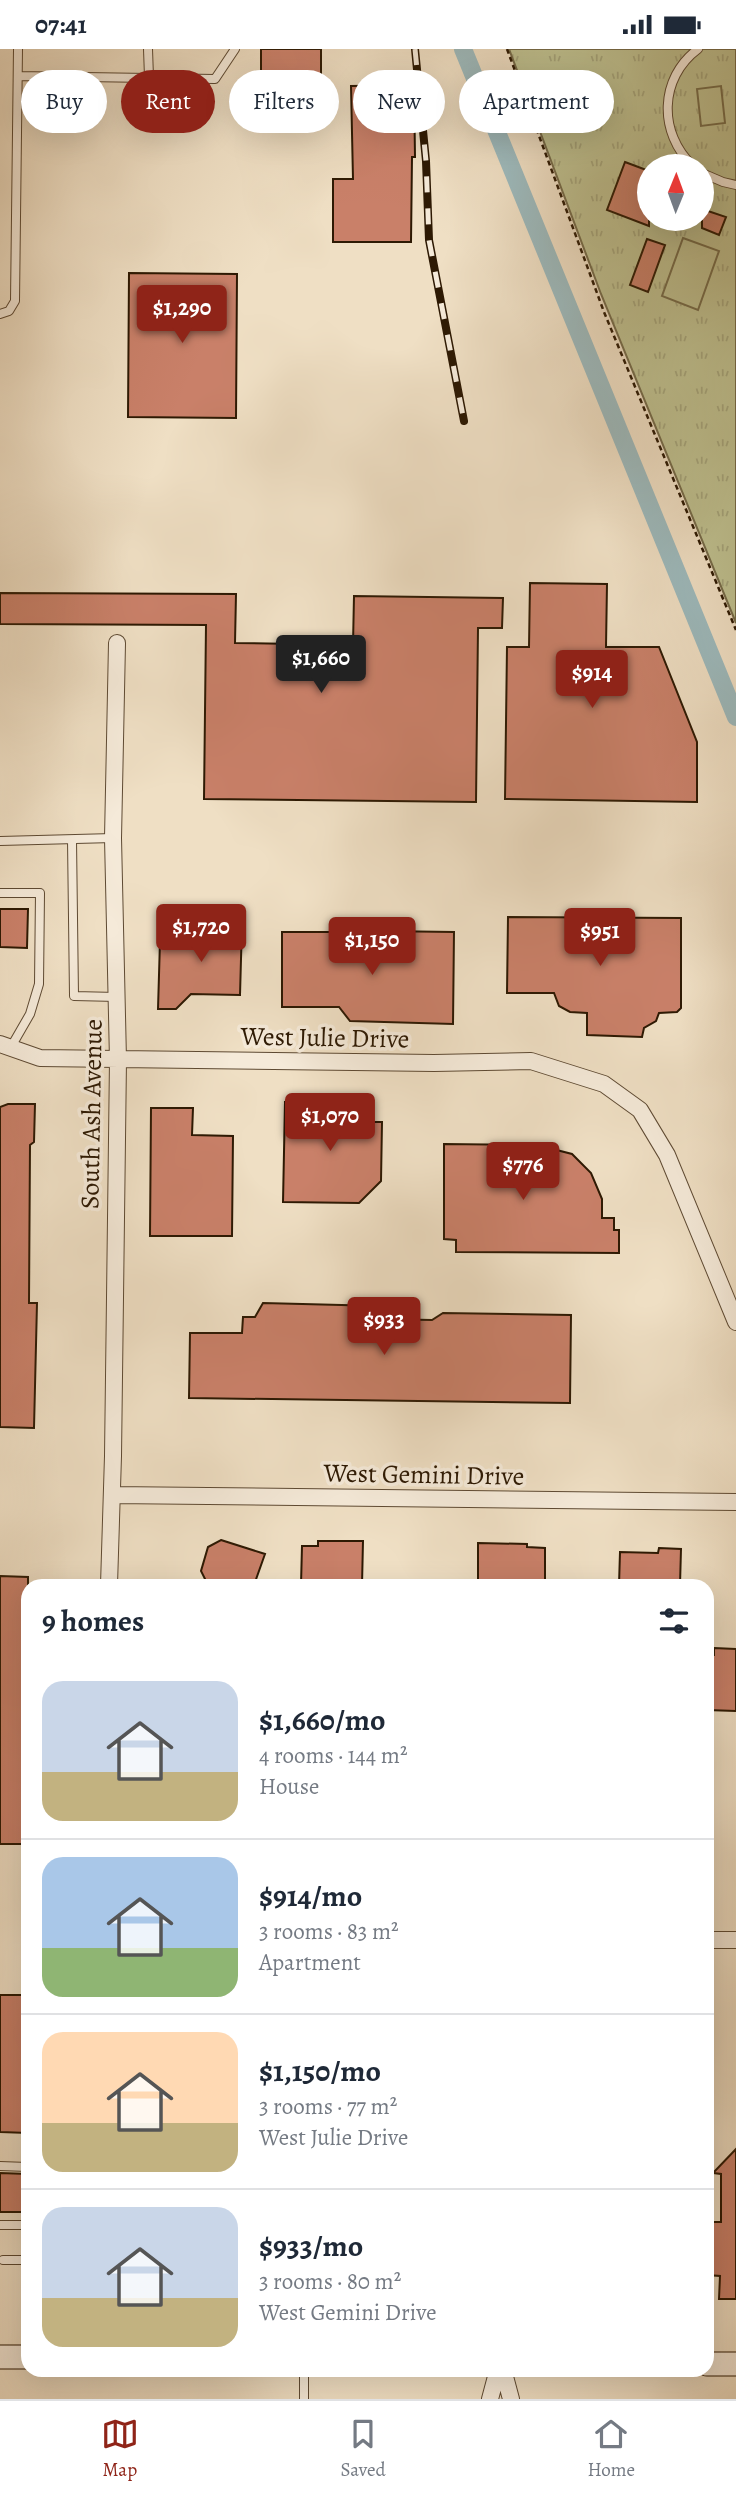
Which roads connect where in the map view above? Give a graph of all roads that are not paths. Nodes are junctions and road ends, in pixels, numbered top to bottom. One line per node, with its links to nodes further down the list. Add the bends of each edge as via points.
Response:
1 (18, 49): 6 (lane)
2 (148, 49): 5 (lane)
3 (235, 49): 8 (lane)
4 (698, 49): 9 (lane, via 686,59 669,91 672,137)
5 (149, 70)
6 (18, 76): 7 (lane); 12 (lane, via 15,301 9,311)
7 (121, 77)
8 (215, 79)
9 (682, 154)
10 (714, 178): 11 (lane)
11 (736, 184)
12 (0, 314)
13 (117, 643): 14 (street, South Ash Avenue)
14 (113, 838): 15 (lane); 18 (street, South Ash Avenue)
15 (72, 840): 16 (lane); 18 (lane, via 74,996)
16 (0, 841)
17 (0, 893): 19 (lane, via 40,893 39,984 30,1014)
18 (117, 997): 20 (street, South Ash Avenue)
19 (6, 1046): 20 (street, West Julie Drive, via 40,1058)
20 (118, 1059): 21 (street, West Julie Drive, via 531,1061 604,1084 640,1110 667,1155); 22 (street, South Ash Avenue)
21 (736, 1322)
22 (112, 1495): 23 (street, West Gemini Drive); 24 (street, South Ash Avenue)
23 (736, 1502)
24 (109, 1579)
25 (714, 1940): 26 (street)
26 (736, 1940)
27 (0, 2166): 28 (lane)
28 (21, 2167)
29 (0, 2225): 30 (lane)
30 (21, 2225)
31 (3, 2260): 32 (lane)
32 (21, 2260)
33 (0, 2357): 34 (main road)
34 (21, 2357)
35 (714, 2364): 36 (main road)
36 (736, 2364)
37 (304, 2377): 40 (lane)
38 (497, 2377): 41 (street)
39 (503, 2377): 42 (street)
40 (304, 2399)
41 (490, 2399)
42 (511, 2399)

